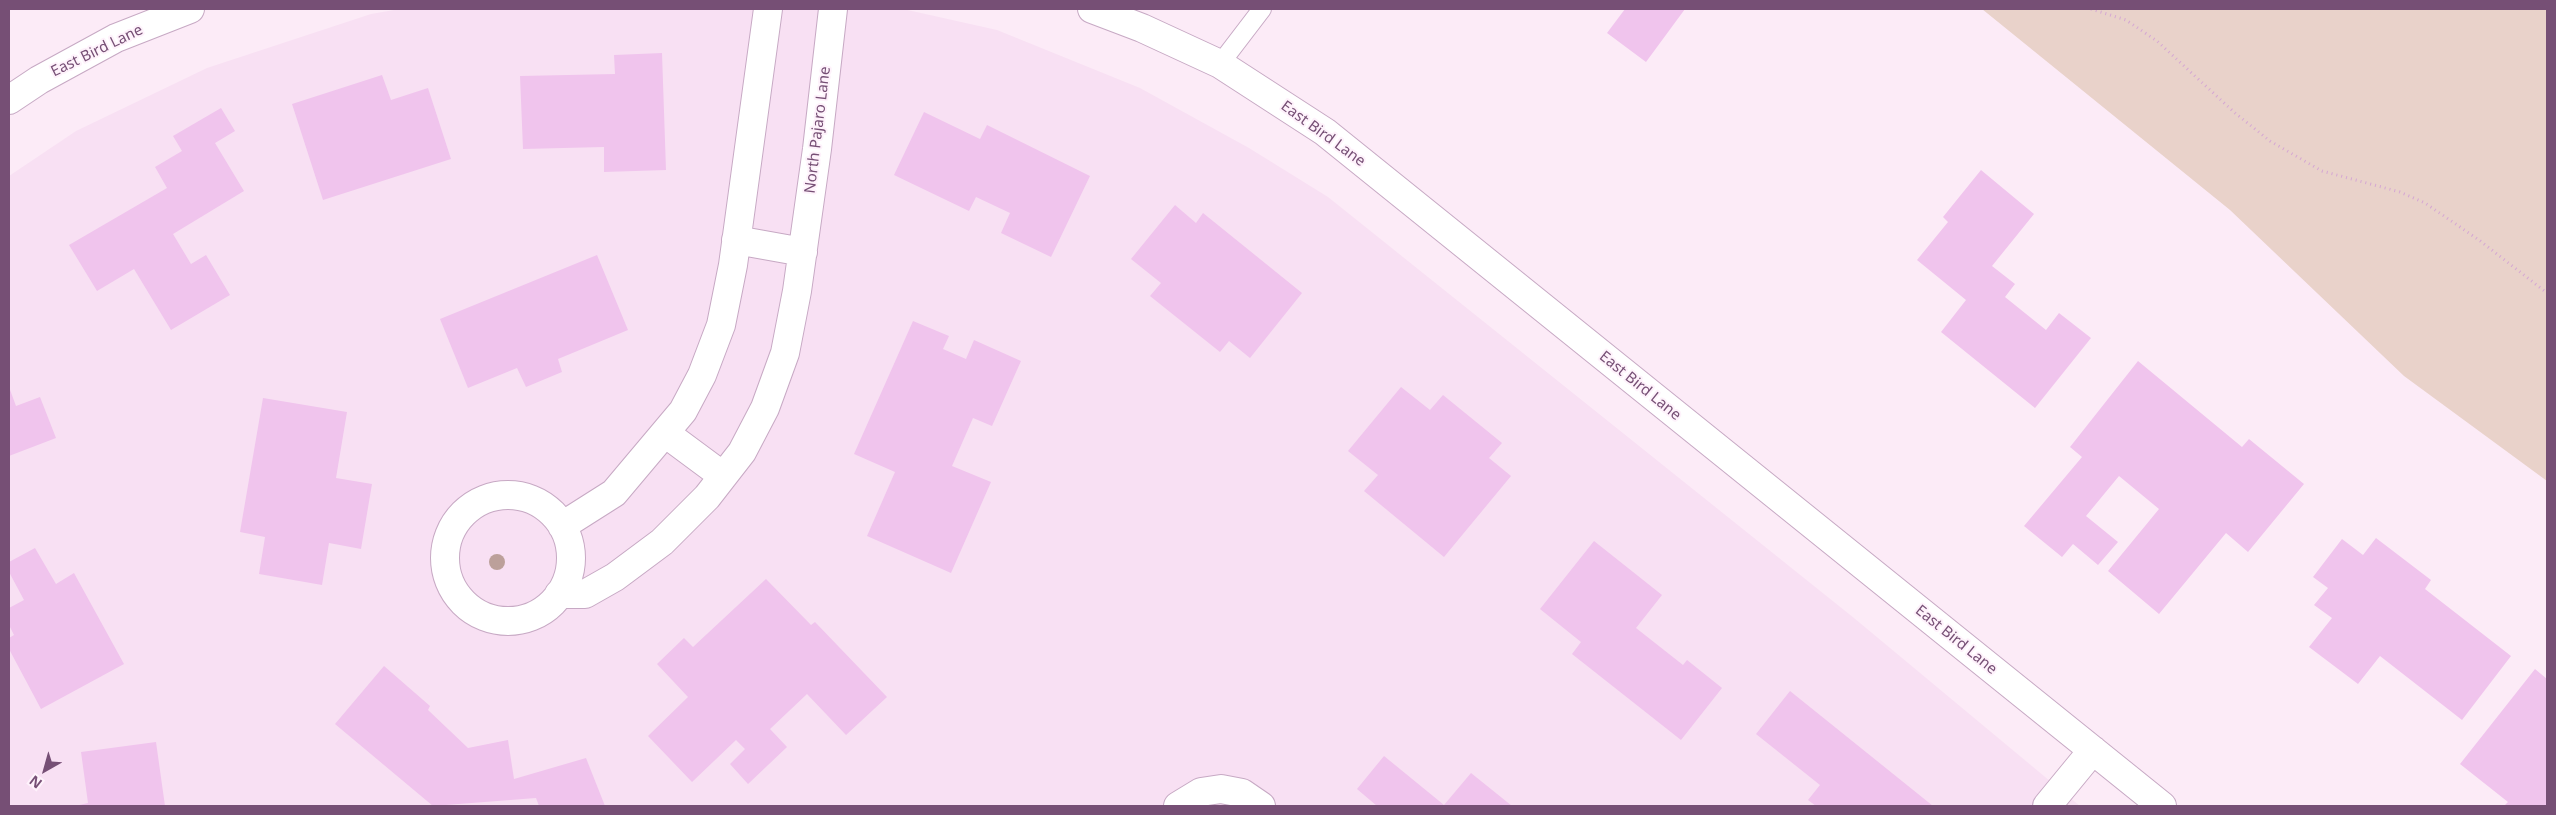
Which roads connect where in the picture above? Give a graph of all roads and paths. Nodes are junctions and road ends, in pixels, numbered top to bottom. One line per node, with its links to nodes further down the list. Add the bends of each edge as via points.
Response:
1 (190, 9): 8 (street, East Bird Lane, via 116,38)
2 (768, 9): 9 (street)
3 (833, 9): 10 (street, North Pajaro Lane)
4 (1092, 9): 7 (street, East Bird Lane)
5 (1262, 9): 7 (lane)
6 (2091, 9): 11 (path, via 2126,20 2149,35 2270,141 2322,171 2400,192 2425,203)
7 (1220, 64): 16 (street, East Bird Lane, via 1325,132)
8 (9, 100)
9 (736, 240): 10 (street); 12 (street, via 718,334 699,382 683,411)
10 (803, 252): 13 (street, North Pajaro Lane, via 785,353 765,408 742,452)
11 (2547, 293)
12 (665, 433): 13 (street); 14 (street, via 614,493)
13 (723, 476): 15 (street, North Pajaro Lane, via 662,542 623,572 585,594)
14 (562, 526): 15 (street, via 569,543 570,561 568,579); 15 (street, via 547,510 529,499 508,495 486,499 468,509 454,525 445,545 445,567 452,587 464,604 483,616 504,621 525,619 544,610)
15 (559, 594)
16 (2093, 750): 17 (street, East Bird Lane); 20 (street)
17 (2148, 802)
18 (1178, 806): 19 (street, via 1201,792 1221,789 1242,794)
19 (1261, 806)
20 (2047, 806)

